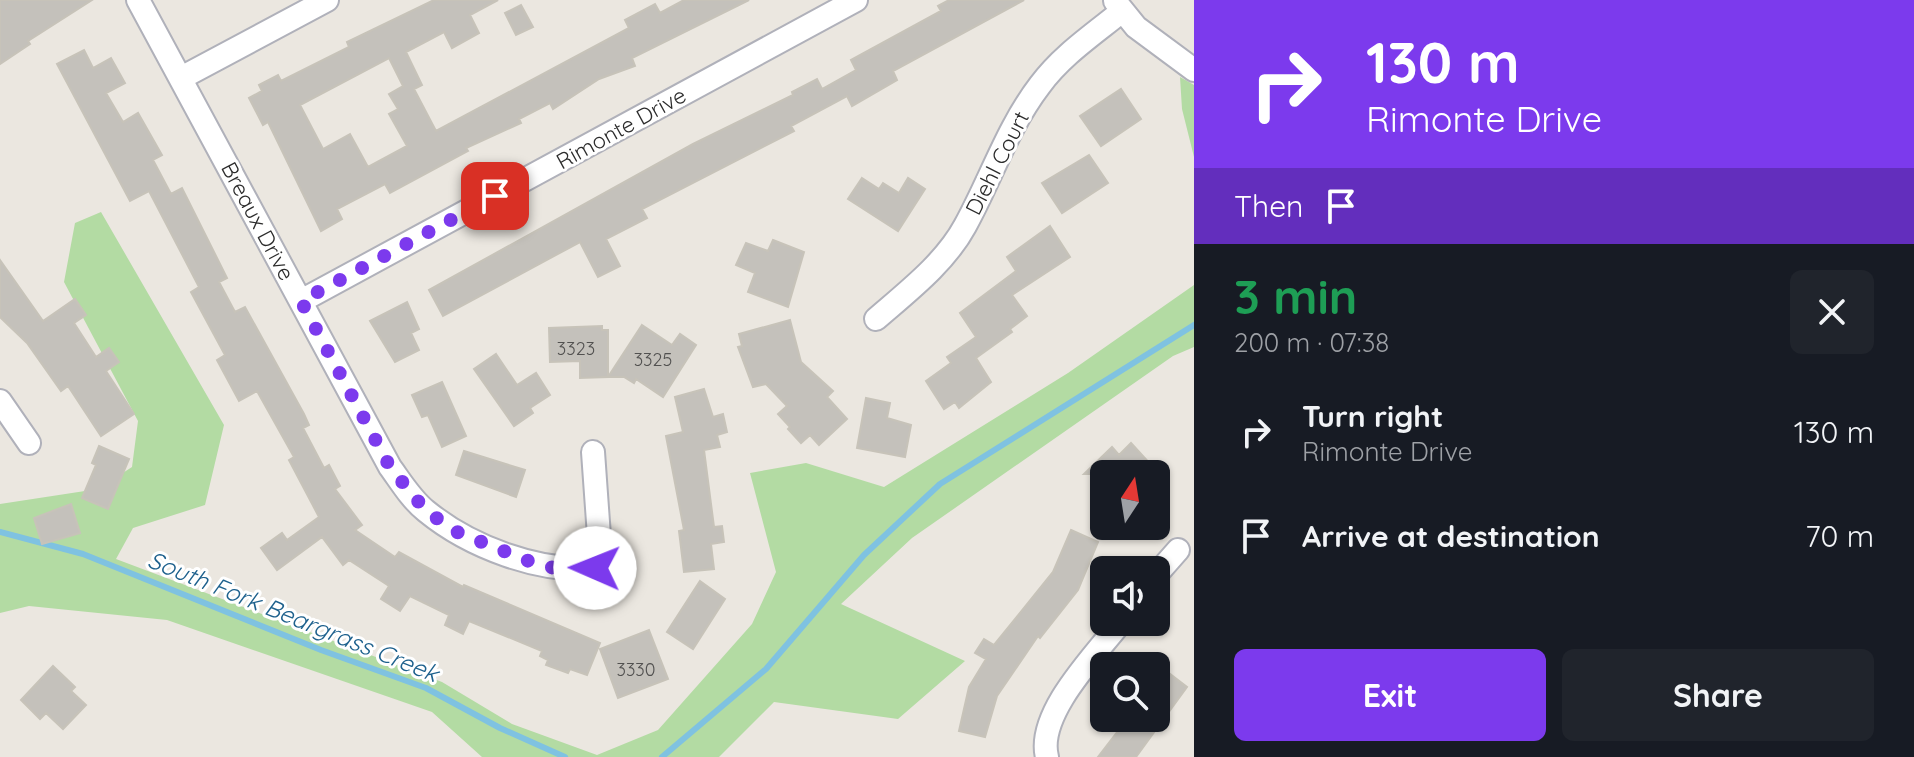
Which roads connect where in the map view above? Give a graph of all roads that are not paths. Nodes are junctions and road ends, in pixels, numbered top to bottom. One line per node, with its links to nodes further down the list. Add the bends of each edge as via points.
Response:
1 (138, 0): 6 (street, Breaux Drive)
2 (327, 0): 6 (street)
3 (856, 0): 7 (street, Rimonte Drive)
4 (1118, 5): 5 (street, via 1136,27); 8 (street, Diehl Court, via 1039,85 1009,132 964,229 928,273)
5 (1194, 70)
6 (181, 78): 7 (street, Breaux Drive)
7 (301, 301): 11 (street, Breaux Drive, via 390,467 426,511 457,532 536,564 569,571 595,568 599,536)
8 (876, 319)
9 (0, 401): 10 (street)
10 (29, 443)
11 (593, 452)
12 (1178, 550): 13 (street)
13 (1170, 559)
14 (1111, 636): 15 (street, via 1054,714 1045,737)
15 (1047, 757)

